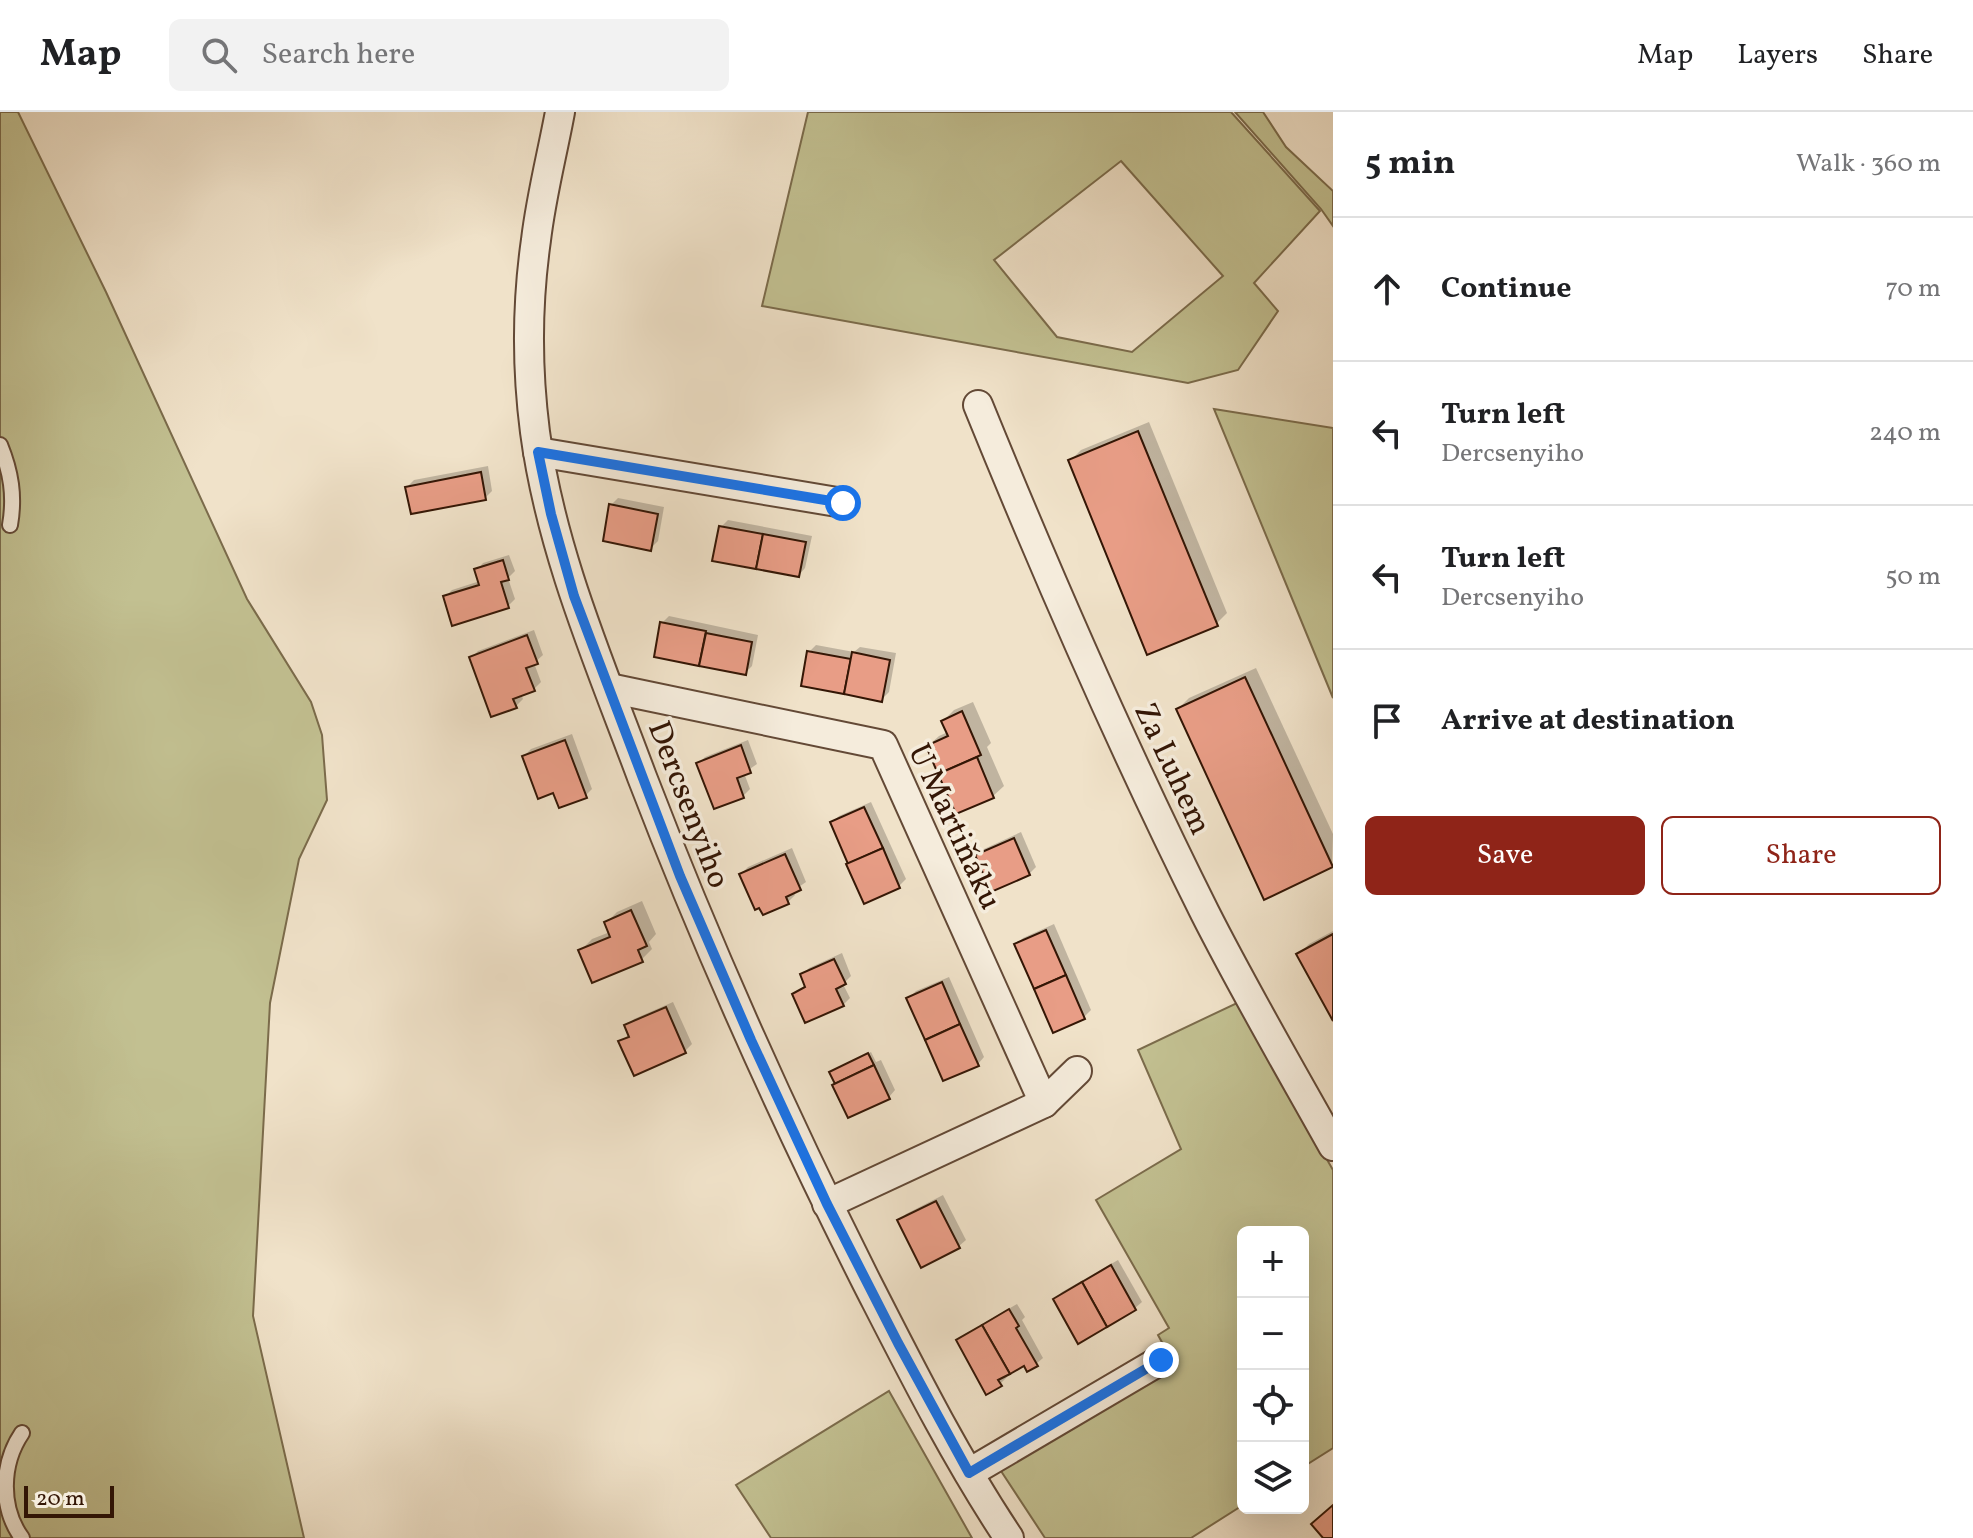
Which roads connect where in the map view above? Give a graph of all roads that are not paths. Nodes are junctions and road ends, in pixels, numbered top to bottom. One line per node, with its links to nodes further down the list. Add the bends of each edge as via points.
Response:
1 (560, 112): 4 (street, Dercsenyiho, via 530,295 531,400)
2 (978, 405): 10 (street, Za Luhem, via 1050,582 1165,831)
3 (0, 445): 6 (lane, via 12,481)
4 (538, 452): 5 (street); 7 (street, Dercsenyiho, via 574,596)
5 (843, 503)
6 (10, 525)
7 (609, 688): 9 (street, U Martiňáku, via 883,745); 11 (street, Dercsenyiho, via 686,890)
8 (1077, 1071): 9 (street)
9 (1044, 1103): 11 (street)
10 (1333, 1146)
11 (827, 1204): 14 (street, Dercsenyiho)
12 (1161, 1360): 14 (street)
13 (22, 1433): 15 (lane, via 5,1474 9,1515)
14 (969, 1473): 16 (street, Dercsenyiho)
15 (22, 1538)
16 (1009, 1538)

